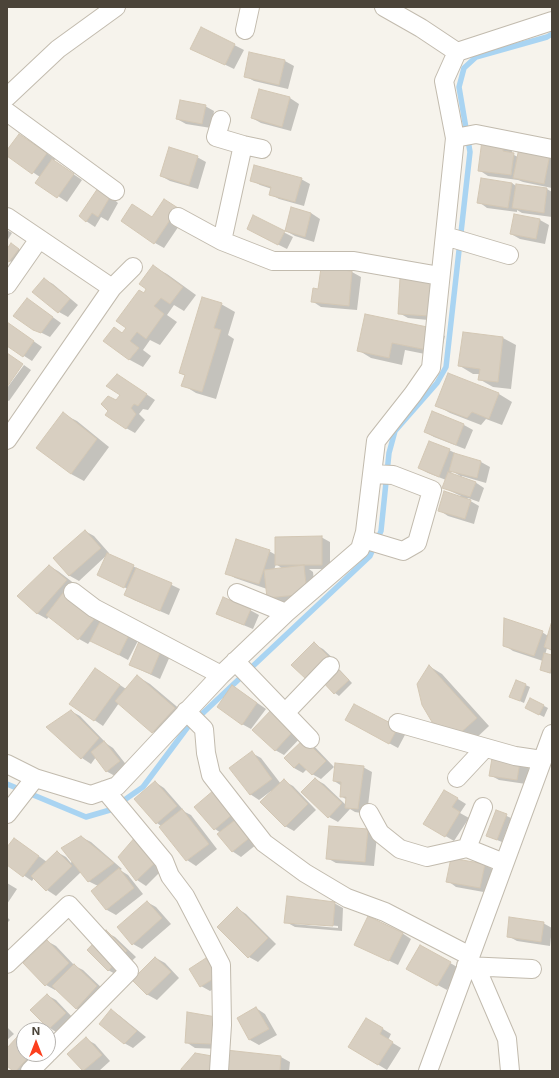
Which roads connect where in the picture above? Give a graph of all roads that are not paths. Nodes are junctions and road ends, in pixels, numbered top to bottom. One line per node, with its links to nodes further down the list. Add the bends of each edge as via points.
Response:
1 (116, 7): 7 (street, via 58,49)
2 (250, 7): 5 (street)
3 (384, 7): 6 (street)
4 (552, 21): 6 (street)
5 (245, 30)
6 (457, 52): 10 (street, via 444,81)
7 (7, 97)
8 (7, 112): 14 (street)
9 (221, 120): 11 (street, via 216,137)
10 (464, 136): 13 (street); 17 (street)
11 (243, 145): 12 (street); 19 (street)
12 (262, 149)
13 (552, 149)
14 (114, 191)
15 (7, 216): 18 (street)
16 (178, 217): 19 (street)
17 (447, 237): 20 (street); 22 (street)
18 (39, 238): 23 (street); 24 (street)
19 (222, 241): 22 (street, via 273,261 354,261)
20 (509, 255)
21 (133, 267): 24 (street)
22 (440, 276): 26 (street, via 431,368 376,441)
23 (7, 285)
24 (112, 288): 25 (street)
25 (7, 440)
26 (373, 474): 27 (street); 27 (street, via 393,475 432,490 417,542 403,551)
27 (364, 539): 30 (street, via 360,549)
28 (73, 592): 33 (street, via 94,608)
29 (237, 594): 30 (street)
30 (286, 613): 31 (street)
31 (236, 662): 33 (street); 35 (street)
32 (330, 666): 35 (street)
33 (221, 675): 34 (street)
34 (187, 712): 44 (street, via 117,786); 50 (street, via 204,729 211,775 264,843 305,873 347,898 385,912)
35 (285, 713): 38 (street)
36 (398, 723): 39 (street)
37 (552, 734): 40 (street)
38 (310, 739)
39 (485, 748): 40 (street); 42 (street)
40 (542, 760): 49 (street)
41 (7, 764): 43 (street)
42 (457, 778)
43 (28, 787): 44 (street, via 91,795); 47 (street)
44 (107, 792): 56 (street, via 164,861 221,965 222,1025)
45 (483, 807): 48 (street)
46 (369, 813): 48 (street, via 380,833 400,849 427,857)
47 (7, 814)
48 (467, 848): 49 (street)
49 (504, 863): 50 (street)
50 (470, 963): 52 (street); 57 (street); 58 (street, via 507,1040)
51 (7, 964): 53 (street, via 69,905 129,971)
52 (532, 969)
53 (56, 1046)
54 (40, 1062): 55 (street)
55 (30, 1071)
56 (219, 1071)
57 (428, 1071)
58 (510, 1071)

